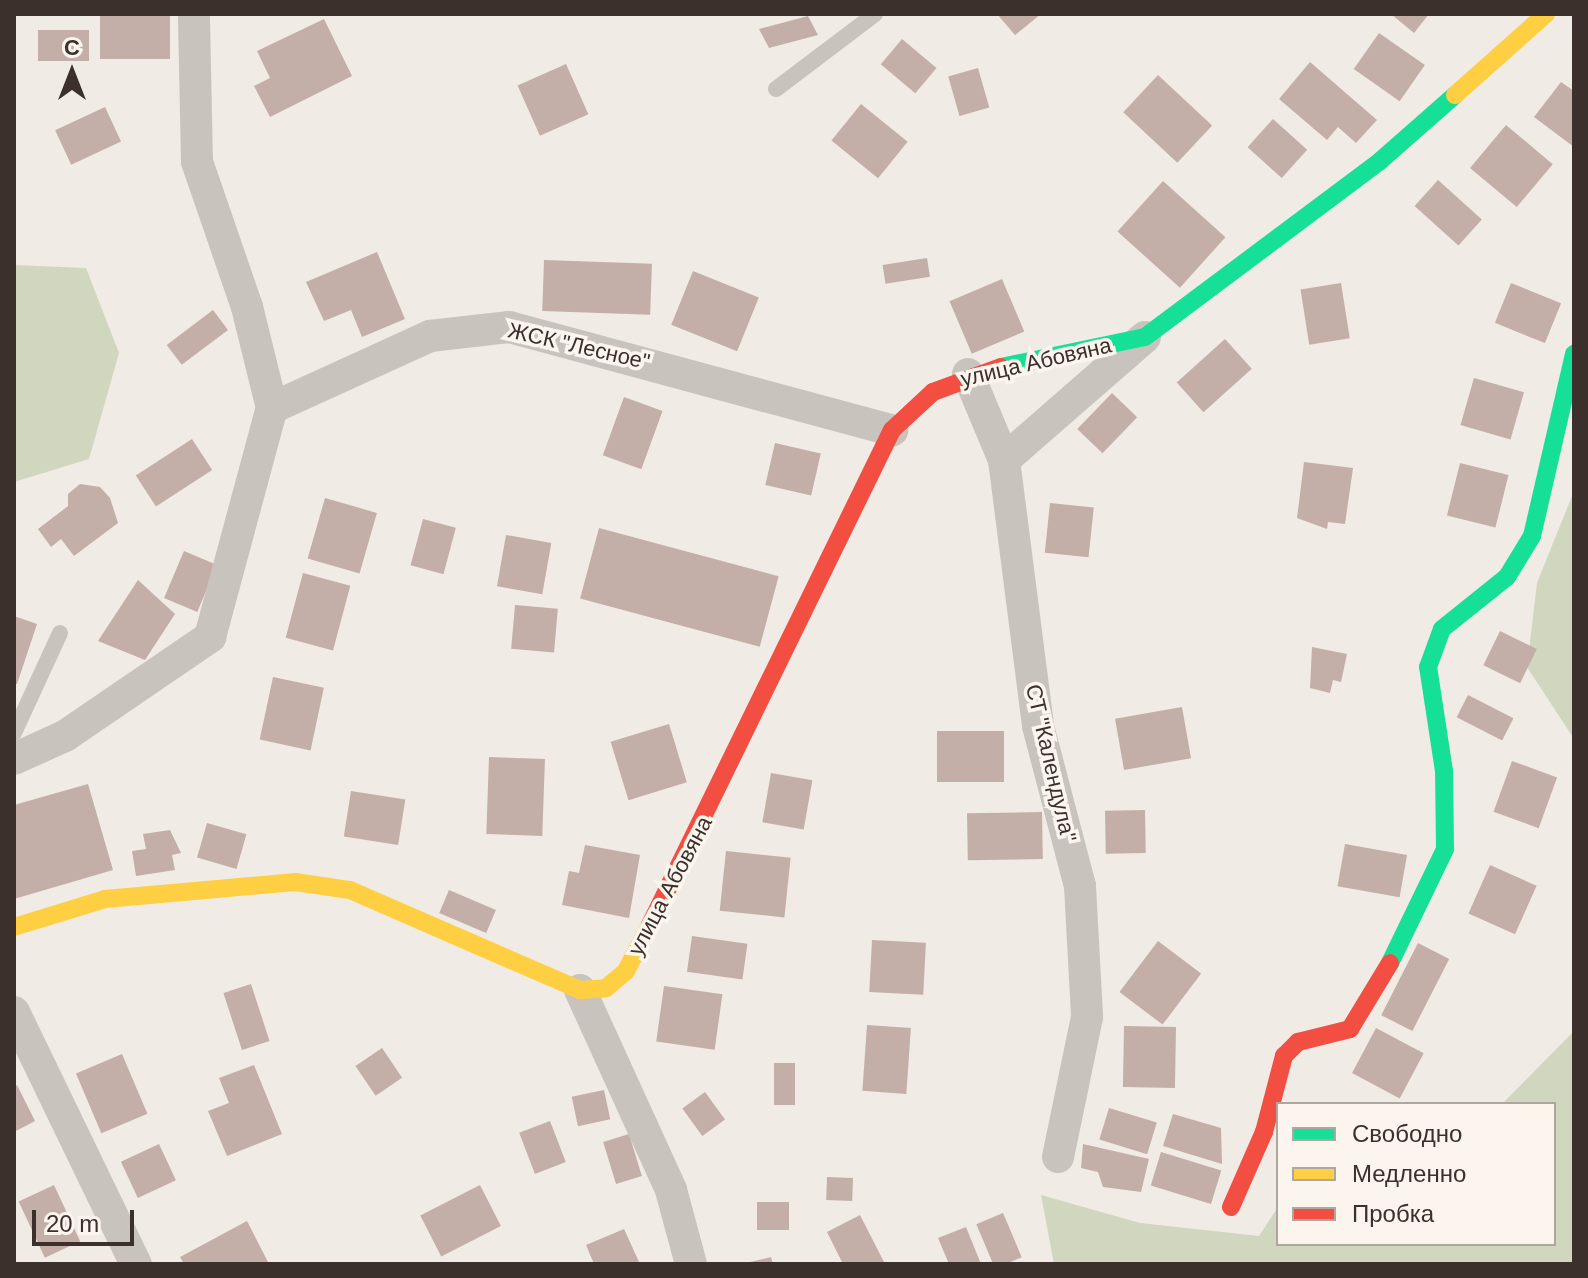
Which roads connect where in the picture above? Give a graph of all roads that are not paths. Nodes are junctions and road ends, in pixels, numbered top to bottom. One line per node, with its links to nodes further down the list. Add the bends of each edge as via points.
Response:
1 (194, 14): 8 (street, via 197,162 247,307)
2 (875, 14): 4 (lane)
3 (1546, 14): 5 (street, улица Абовяна, via 1380,161)
4 (776, 89)
5 (1145, 337): 7 (street, улица Абовяна); 10 (street)
6 (1574, 354): 18 (street, via 1532,536 1507,577 1442,629 1428,667 1444,771 1445,849 1413,924 1350,1029 1298,1042 1284,1056 1264,1132)
7 (968, 374): 9 (street, улица Абовяна, via 933,392); 10 (street, СТ "Календула")
8 (272, 408): 9 (street, ЖСК "Лесное", via 430,336 509,327); 13 (street, via 210,637 65,736)
9 (892, 430): 15 (street, улица Абовяна, via 749,734 626,971 606,988)
10 (1004, 460): 17 (street, СТ "Календула", via 1038,726 1080,886 1087,1017)
11 (60, 633): 12 (lane)
12 (14, 733)
13 (14, 759)
14 (14, 927): 15 (street, via 105,899 295,882 350,890)
15 (580, 990): 20 (street, via 671,1190)
16 (14, 1012): 19 (street)
17 (1058, 1157)
18 (1231, 1207)
19 (136, 1264)
20 (691, 1264)

